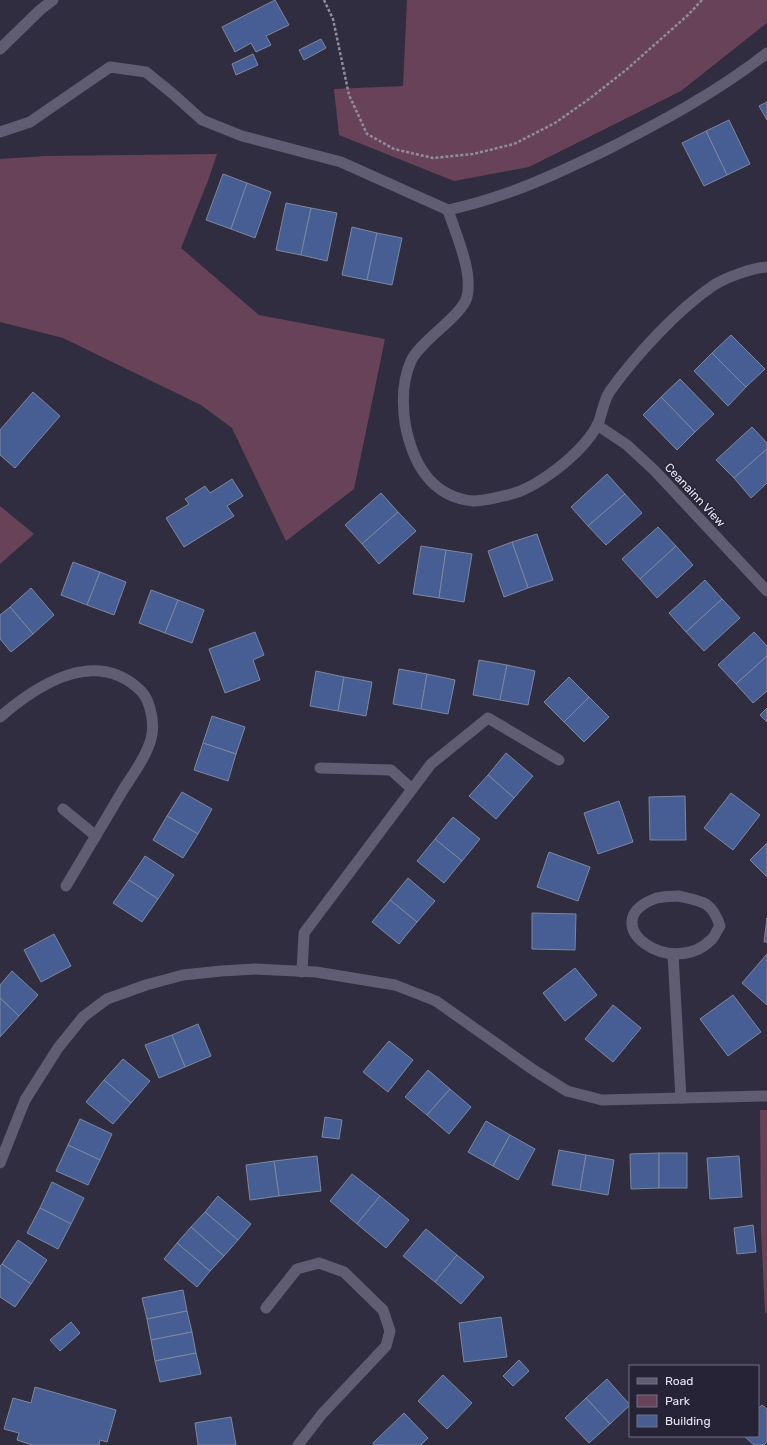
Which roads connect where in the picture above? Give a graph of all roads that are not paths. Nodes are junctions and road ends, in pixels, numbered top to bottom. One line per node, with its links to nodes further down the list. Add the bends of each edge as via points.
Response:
1 (53, 0): 2 (street)
2 (0, 49)
3 (767, 53): 5 (street, via 704,98 655,126 562,172 514,192)
4 (0, 132): 5 (street, via 30,122 110,67 146,72 202,120 242,136 341,162)
5 (448, 210): 7 (street, via 469,279 466,299 411,360 404,382 402,404 413,456 426,478 450,494 474,501 506,496 534,484 565,463 586,443)
6 (767, 267): 7 (street, via 756,268 716,284 681,311 609,393)
7 (598, 425): 8 (street, Ceanainn View, via 628,445 655,471)
8 (767, 590)
9 (0, 717): 14 (street, via 37,689 83,670 106,672 130,681 146,696 152,714 151,739)
10 (559, 760): 12 (street, via 488,718 432,764)
11 (320, 768): 12 (street, via 391,770)
12 (412, 789): 17 (street, via 304,933)
13 (63, 809): 14 (street)
14 (96, 836): 15 (street)
15 (66, 886)
16 (673, 954): 16 (street, via 652,949 639,940 633,931 632,919 639,907 655,898 678,896 703,901 715,912 720,926 712,939 697,950); 19 (street)
17 (302, 972): 19 (street, via 360,978 395,985 436,1001 567,1091 602,1100); 20 (street, via 255,969 183,975 107,999 84,1017 58,1048 25,1100)
18 (767, 1096): 19 (street)
19 (681, 1098)
20 (0, 1163)
21 (266, 1308): 22 (street, via 297,1269 319,1263 344,1272 383,1310 390,1331 386,1346 322,1414)
22 (298, 1445)

